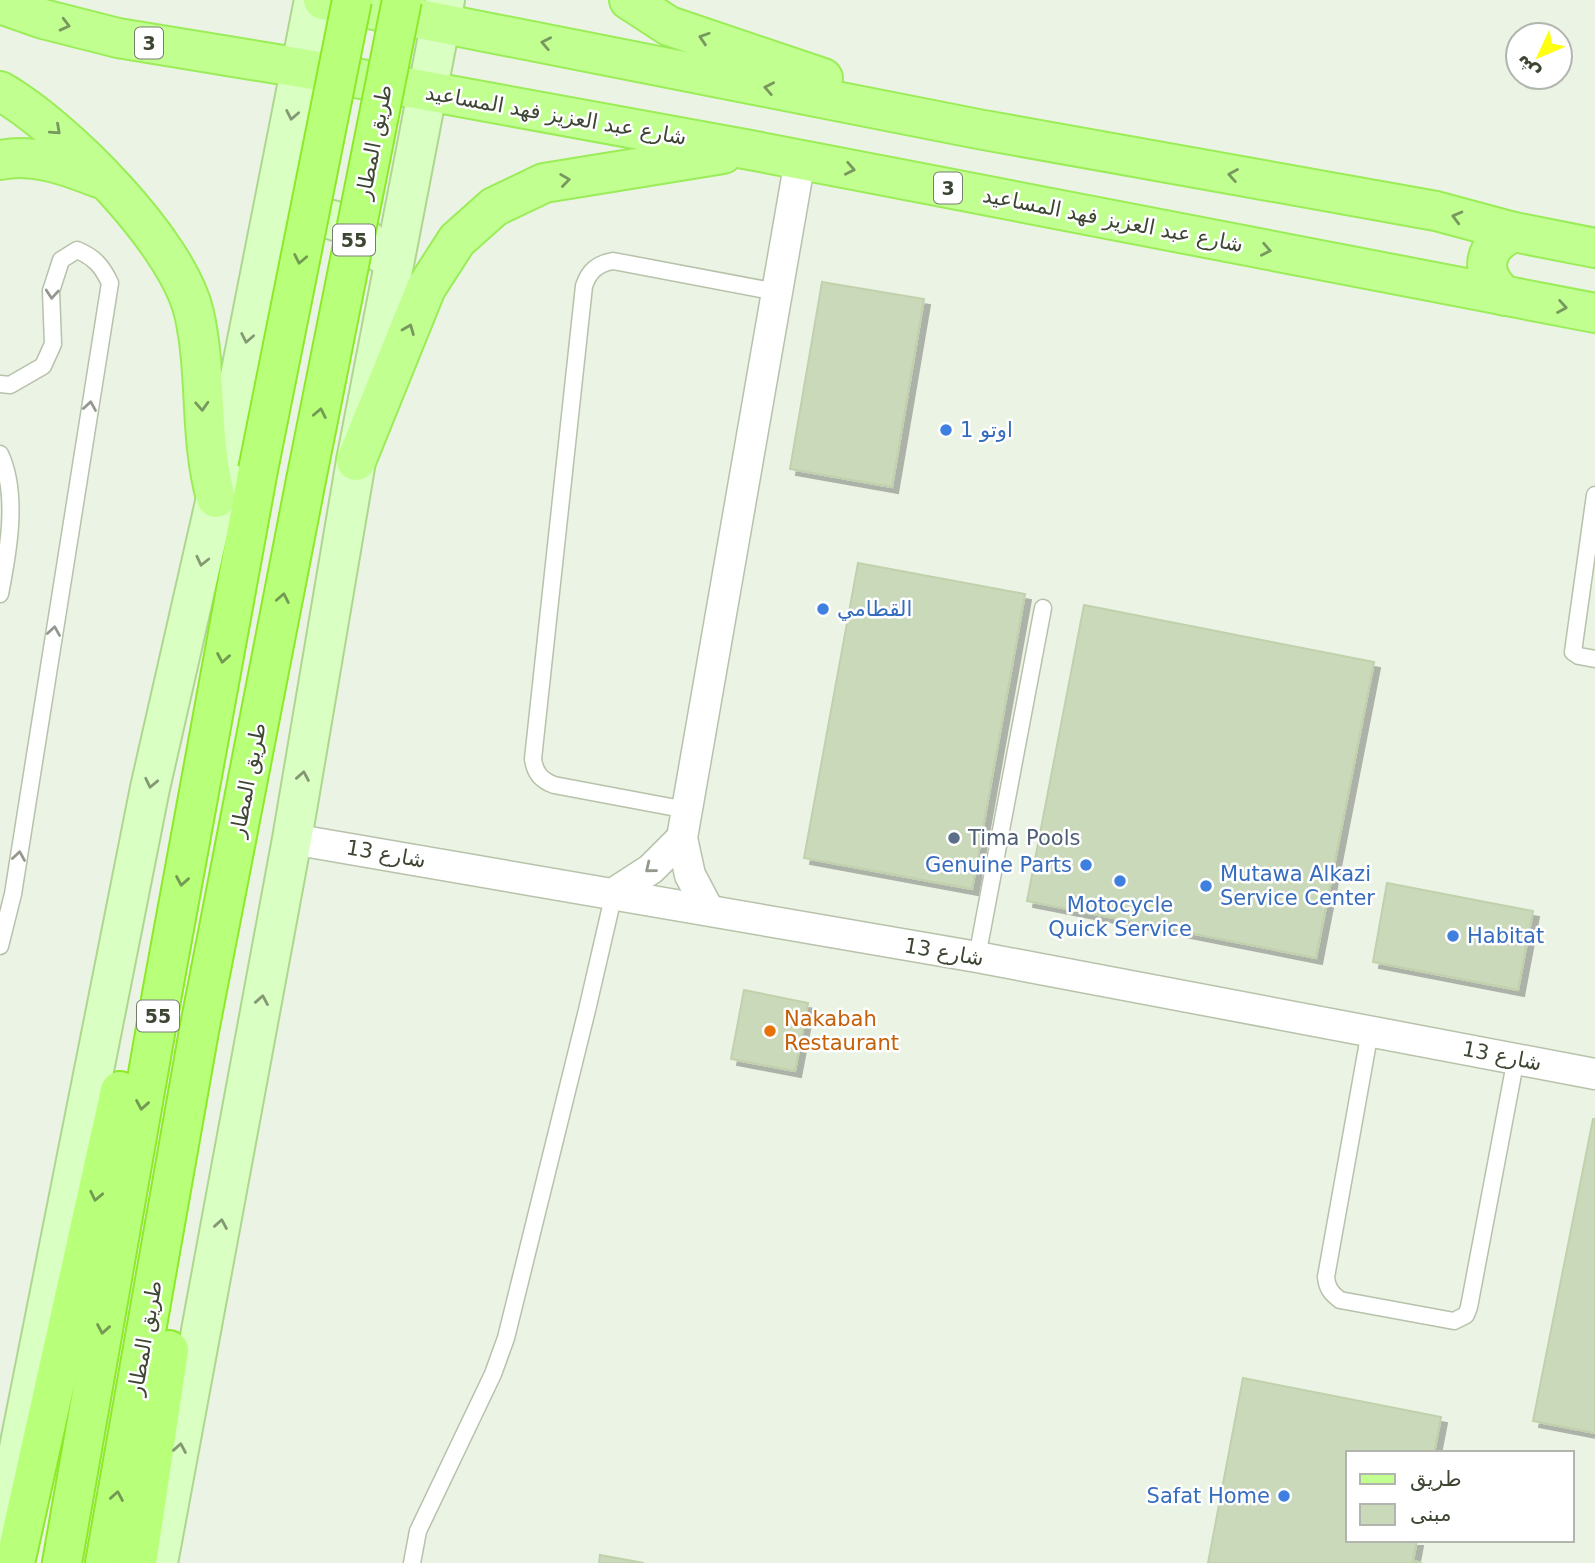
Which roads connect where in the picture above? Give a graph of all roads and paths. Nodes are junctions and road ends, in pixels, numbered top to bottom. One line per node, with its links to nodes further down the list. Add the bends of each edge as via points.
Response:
1 (314, 0): 8 (main road)
2 (323, 0): 7 (main road)
3 (352, 0): 38 (highway, طريق المطار / 55, one-way to 38, bridge, via 258,470)
4 (402, 0): 39 (highway, طريق المطار / 55, one-way to 4, bridge)
5 (629, 0): 11 (main road, one-way to 5, via 669,26)
6 (0, 4): 8 (main road, 3, one-way to 8, via 118,38)
7 (443, 11): 10 (main road, طريق المطار); 11 (main road, one-way to 7)
8 (301, 68): 10 (main road, شارع عبد العزيز فهد المساعيد / 3); 17 (main road, one-way to 17)
9 (0, 91): 15 (main road, one-way to 15, via 35,112)
10 (427, 92): 12 (main road, شارع عبد العزيز فهد المساعيد / 3); 19 (main road, طريق المطار)
11 (978, 129): 16 (main road, one-way to 11, via 1436,211)
12 (750, 150): 14 (main road, شارع عبد العزيز فهد المساعيد / 3); 25 (main road, one-way to 12, via 426,288 457,240 494,207 544,183)
13 (0, 160): 15 (main road, via 38,159)
14 (800, 160): 20 (street); 21 (main road, شارع عبد العزيز فهد المساعيد / 3, one-way to 21)
15 (105, 180): 27 (main road, one-way to 27, via 150,230 190,299 201,360 207,462)
16 (1514, 232): 18 (main road); 21 (main road, via 1501,237 1487,261 1494,287)
17 (268, 234): 19 (main road, via 290,222 315,217 340,221 363,234 380,253); 27 (main road, one-way to 27)
18 (1595, 248)
19 (390, 276): 25 (main road, طريق المطار)
20 (777, 292): 31 (street); 31 (lane, via 613,261 594,269 584,286 534,767 545,782)
21 (1505, 296): 22 (main road, شارع عبد العزيز فهد المساعيد / 3, one-way to 22)
22 (1595, 313)
23 (0, 384): 33 (lane, one-way to 23, via 110,283 91,256 77,250 61,260 51,291 53,344 43,366 10,386)
24 (1, 460): 28 (lane, via 10,506 8,556)
25 (356, 461): 32 (main road, طريق المطار, one-way to 25)
26 (1595, 495): 30 (lane, via 1573,652)
27 (216, 498): 43 (main road, one-way to 43, via 150,788)
28 (0, 594)
29 (1043, 608): 37 (lane)
30 (1595, 659)
31 (685, 824): 34 (street, one-way to 34, via 651,869); 35 (street, via 691,875)
32 (292, 839): 34 (street, شارع 13); 48 (main road, طريق المطار, one-way to 32)
33 (6, 893): 36 (lane)
34 (614, 893): 35 (street, شارع 13); 49 (lane, via 506,1338 418,1531)
35 (708, 909): 37 (street, شارع 13)
36 (0, 947)
37 (977, 957): 40 (street, شارع 13)
38 (162, 994): 44 (highway, one-way to 44, via 139,1024 129,1049); 45 (highway, طريق المطار / 55, one-way to 45)
39 (199, 1031): 46 (highway, طريق المطار / 55, one-way to 39); 47 (highway, via 205,1102)
40 (1370, 1031): 41 (street, شارع 13); 41 (lane, via 1326,1277 1327,1286 1340,1300 1454,1321 1466,1315)
41 (1516, 1058): 42 (street, شارع 13)
42 (1595, 1074)
43 (0, 1544)
44 (15, 1563)
45 (62, 1563)
46 (105, 1563)
47 (137, 1563)
48 (158, 1563)
49 (412, 1563)

